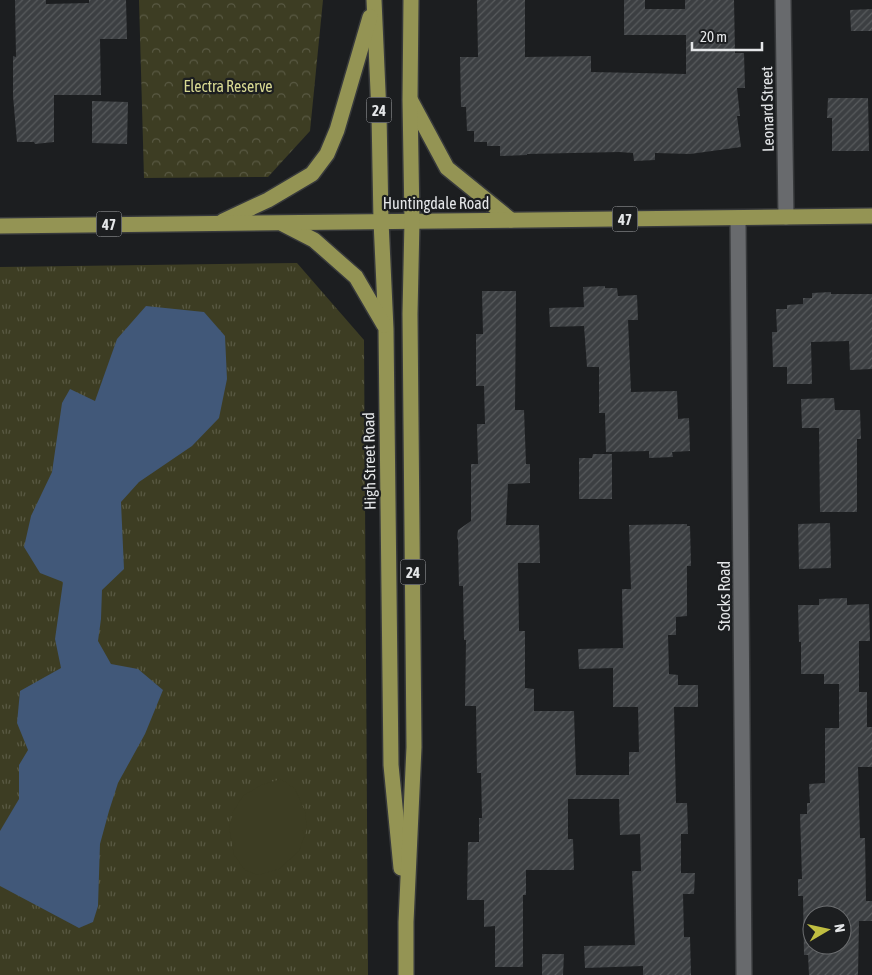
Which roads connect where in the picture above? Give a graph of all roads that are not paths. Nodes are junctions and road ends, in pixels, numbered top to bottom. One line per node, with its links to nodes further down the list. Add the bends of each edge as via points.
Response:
1 (374, 0): 9 (main road, High Street Road / 24); 12 (main road, via 354,78 327,154 312,174 268,200)
2 (412, 0): 4 (main road, High Street Road / 24)
3 (783, 0): 6 (street, Leonard Street)
4 (410, 100): 8 (main road, via 447,168); 10 (main road, High Street Road / 24)
5 (872, 216): 6 (main road, Huntingdale Road / 47)
6 (786, 217): 7 (main road, Huntingdale Road / 47)
7 (738, 218): 8 (main road, Huntingdale Road / 47); 17 (street, Stocks Road)
8 (511, 220): 10 (main road, Huntingdale Road / 47)
9 (381, 221): 10 (main road, Huntingdale Road / 47); 11 (main road, Huntingdale Road / 47); 14 (main road, High Street Road / 24)
10 (412, 221): 15 (main road, High Street Road / 24, via 414,747)
11 (280, 222): 12 (main road, Huntingdale Road / 47); 14 (main road, via 314,240 356,276)
12 (217, 223): 13 (main road, Huntingdale Road / 47)
13 (0, 226)
14 (386, 329): 15 (main road, High Street Road / 24, via 391,765)
15 (406, 922): 16 (main road, High Street Road / 24)
16 (406, 975)
17 (744, 975)

